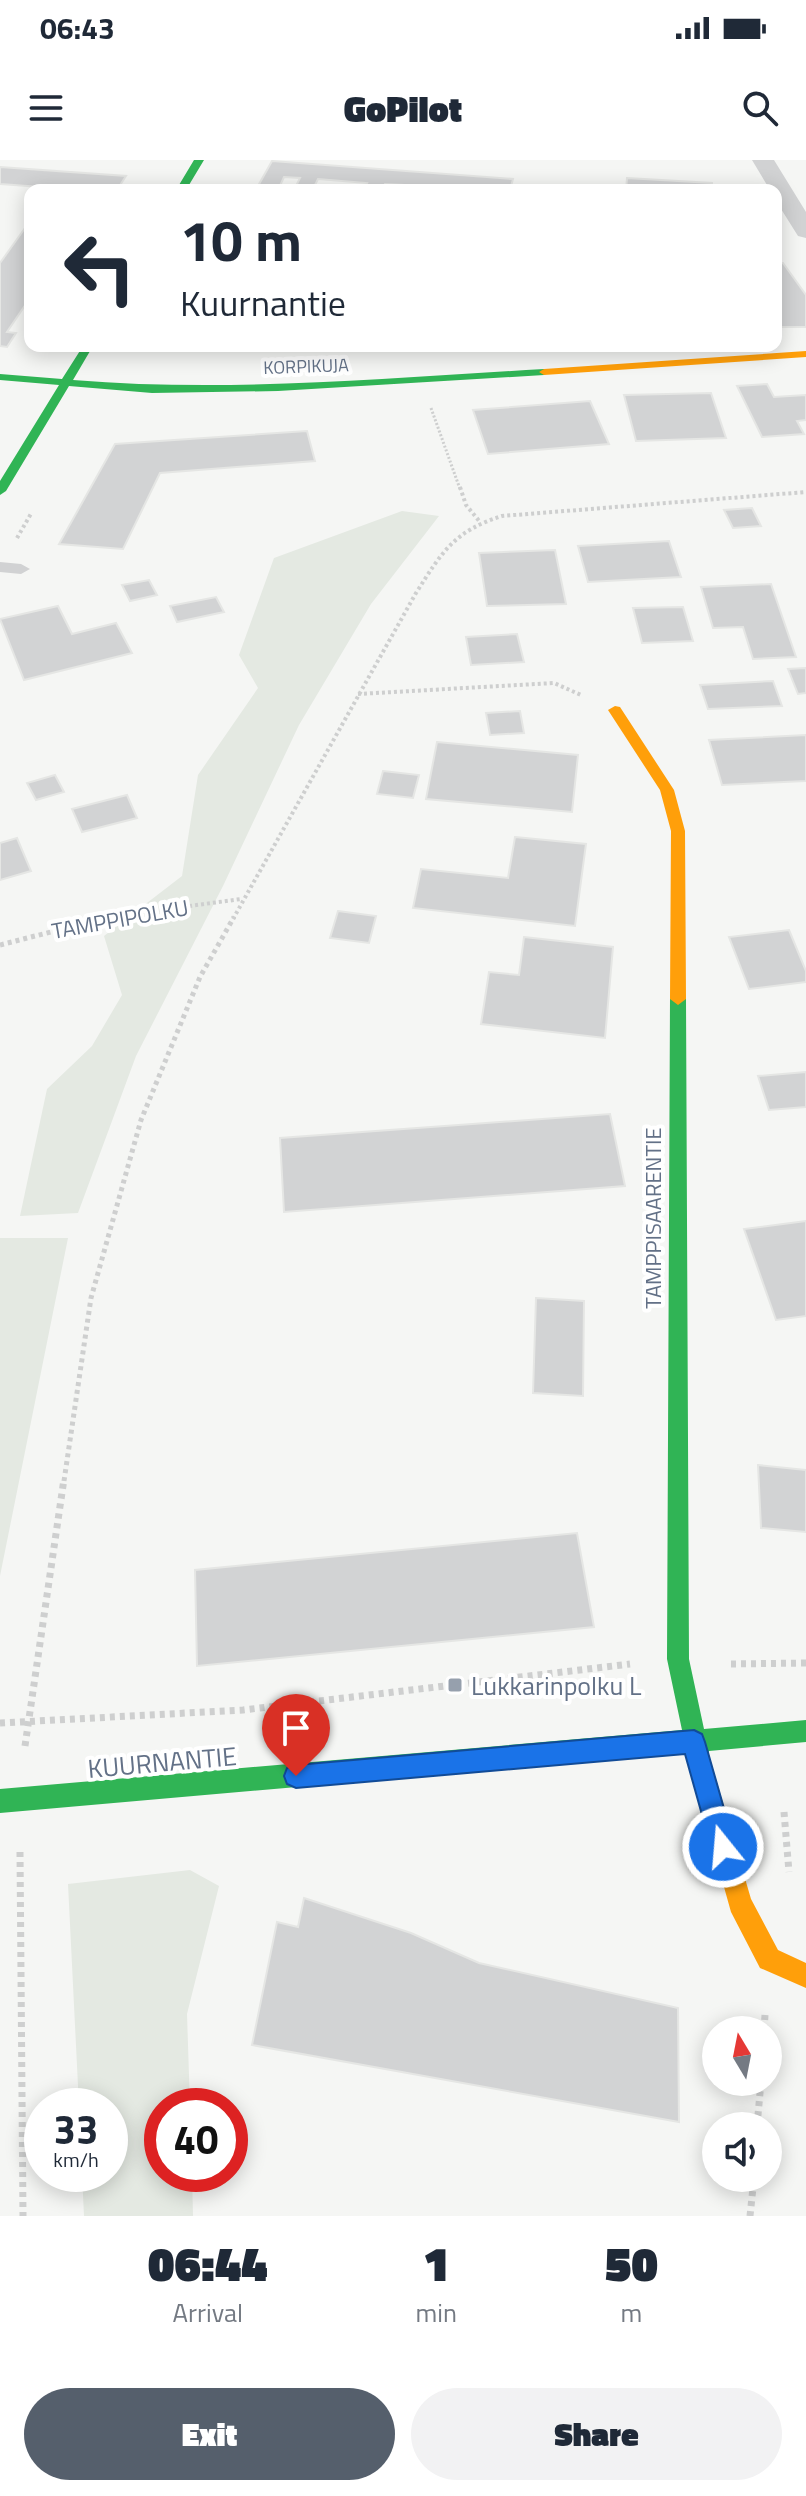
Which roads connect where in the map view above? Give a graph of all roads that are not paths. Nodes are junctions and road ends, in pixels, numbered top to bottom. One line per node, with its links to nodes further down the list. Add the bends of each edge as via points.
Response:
1 (199, 160): 3 (street)
2 (763, 160): 4 (street)
3 (185, 184)
4 (778, 184)
5 (782, 191): 6 (street)
6 (806, 231)
7 (84, 352): 10 (street)
8 (806, 354): 10 (street, KORPIKUJA, via 421,381 166,390)
9 (0, 377): 10 (street, KORPIKUJA)
10 (66, 383): 11 (street)
11 (0, 491)
12 (0, 567): 13 (lane)
13 (21, 569)
14 (615, 710): 16 (street, TAMPPISAARENTIE, via 667,790 678,831 678,1659)
15 (806, 1731): 16 (street, KUURNANTIE)
16 (694, 1742): 17 (street, KUURNANTIE); 18 (street, TAMPPISAARENTIE, via 740,1903 769,1959)
17 (0, 1801)
18 (806, 1976)

